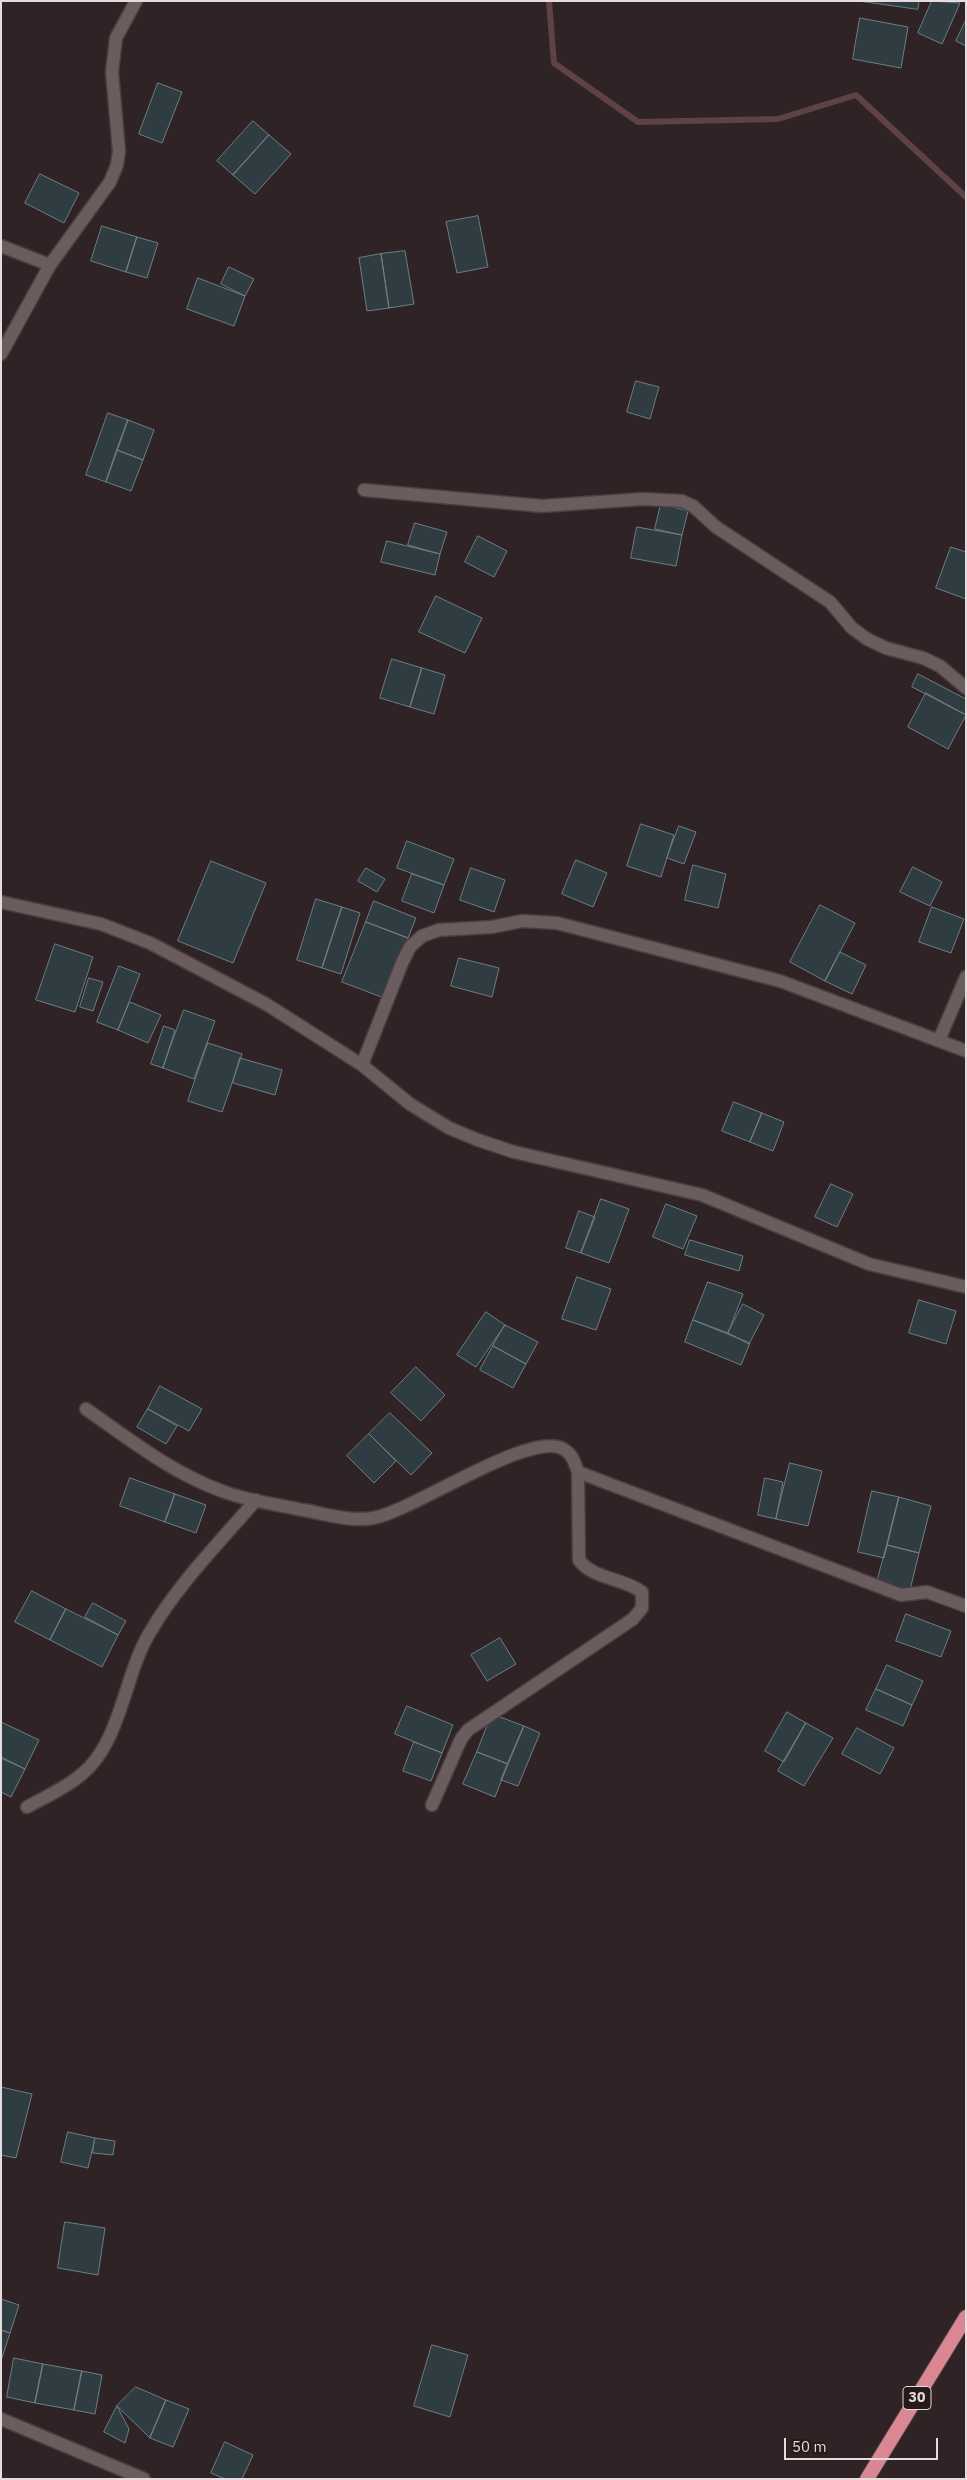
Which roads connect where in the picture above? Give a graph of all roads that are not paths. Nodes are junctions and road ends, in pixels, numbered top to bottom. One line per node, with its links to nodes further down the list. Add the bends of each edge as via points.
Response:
1 (136, 1): 3 (street, via 116,38 112,72 119,151 117,165 110,182)
2 (1, 246): 3 (street)
3 (50, 265): 4 (street)
4 (1, 354)
5 (364, 490): 6 (street, via 542,506 643,499 682,501 830,602 852,628 867,639 940,666)
6 (966, 688)
7 (1, 902): 11 (street, via 101,924 150,943 266,1004)
8 (966, 977): 9 (street)
9 (939, 1040): 10 (street); 11 (street, via 780,981 557,923 522,921 492,927 439,930 422,936 410,947 402,963)
10 (966, 1051)
11 (362, 1065): 12 (street, via 410,1104 478,1140 514,1152 702,1195 869,1264)
12 (966, 1287)
13 (86, 1409): 15 (street, via 134,1443 203,1484)
14 (578, 1472): 15 (street, via 573,1458 564,1449 552,1445 538,1446 519,1451 375,1518 352,1520); 16 (street, via 901,1595 927,1592); 17 (street, via 579,1560 593,1571 636,1587 642,1592 642,1608 633,1619 468,1730)
15 (256, 1500): 18 (street, via 168,1606 149,1634 137,1656 110,1735 98,1756 84,1773 69,1784)
16 (966, 1606)
17 (432, 1805)
18 (27, 1807)
19 (966, 2317): 22 (highway, 30)
20 (1, 2419): 21 (street)
21 (144, 2479)
22 (867, 2479)

